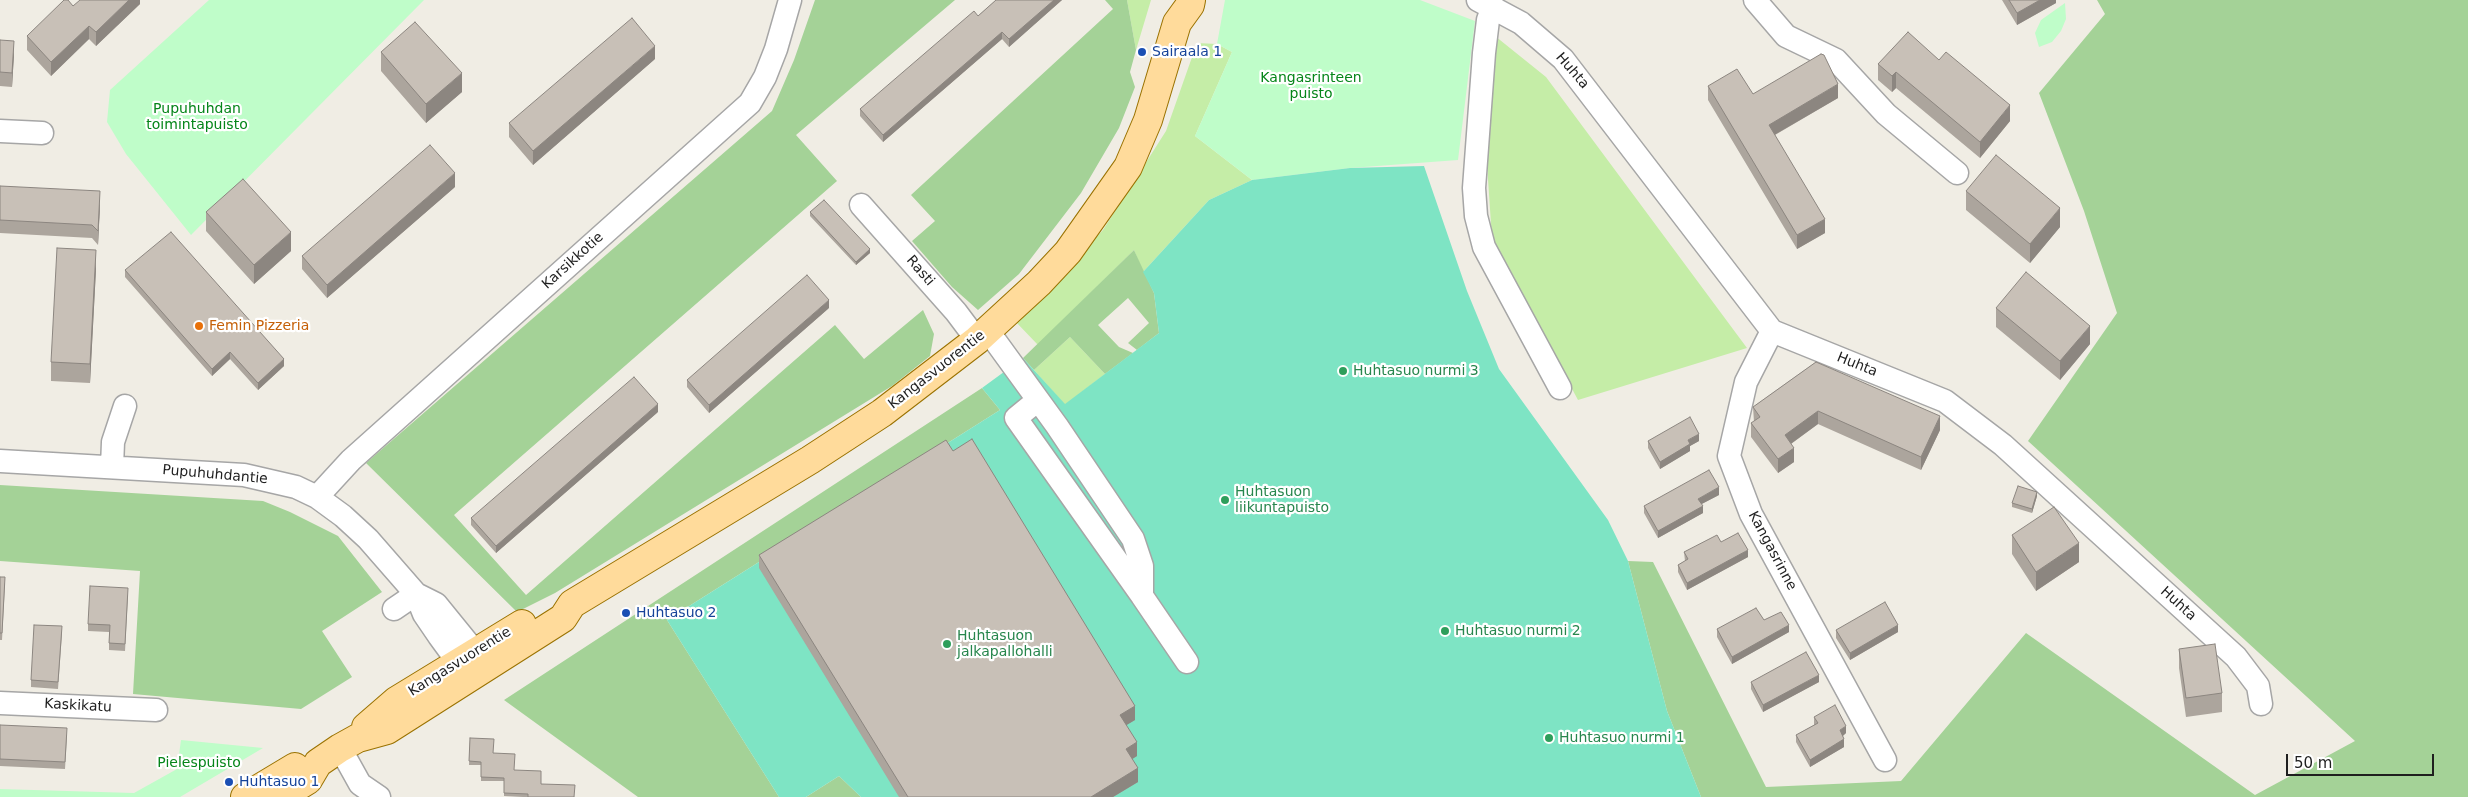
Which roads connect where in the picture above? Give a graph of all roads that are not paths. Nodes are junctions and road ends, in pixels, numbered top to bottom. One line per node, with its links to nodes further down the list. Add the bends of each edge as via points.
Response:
1 (790, 0): 15 (street, Karsikkotie, via 776,49 750,103 351,460)
2 (1755, 0): 7 (street, via 1786,36 1836,60 1886,114)
3 (1486, 3): 9 (street, Huhta, via 1521,23 1563,59); 11 (street, via 1488,20 1474,188 1476,216 1484,247)
4 (1180, 8): 10 (main road, Kangasvuorentie, via 1148,120 1128,167 1068,252 1040,283)
5 (0, 131): 6 (street)
6 (42, 133)
7 (1957, 173)
8 (861, 205): 10 (street, Rasti, via 950,304)
9 (1772, 331): 21 (street, Huhta, via 1945,401 2003,445 2236,657 2258,686); 24 (street, Kangasrinne, via 1746,382 1729,456 1751,514)
10 (983, 335): 18 (main road, Kangasvuorentie, via 882,413 572,604 563,618); 19 (street, Rasti, via 1038,400 1133,539 1142,566 1142,596)
11 (1560, 388)
12 (125, 406): 14 (street, via 113,442)
13 (0, 461): 14 (street, Pupuhuhdantie)
14 (112, 467): 15 (street, Pupuhuhdantie, via 244,475 296,487)
15 (317, 497): 16 (street, Pupuhuhdantie, via 368,539)
16 (416, 594): 17 (street); 18 (street, Pupuhuhdantie, via 424,614)
17 (394, 609)
18 (470, 662): 23 (main road, Kangasvuorentie, via 396,701)
19 (1187, 662)
20 (0, 703): 22 (street, Kaskikatu)
21 (2261, 704)
22 (156, 710)
23 (338, 750): 25 (main road, via 298,765); 26 (main road, Kangasvuorentie, via 308,780); 27 (street, via 360,784)
24 (1885, 760)
25 (245, 797)
26 (280, 797)
27 (379, 797)

